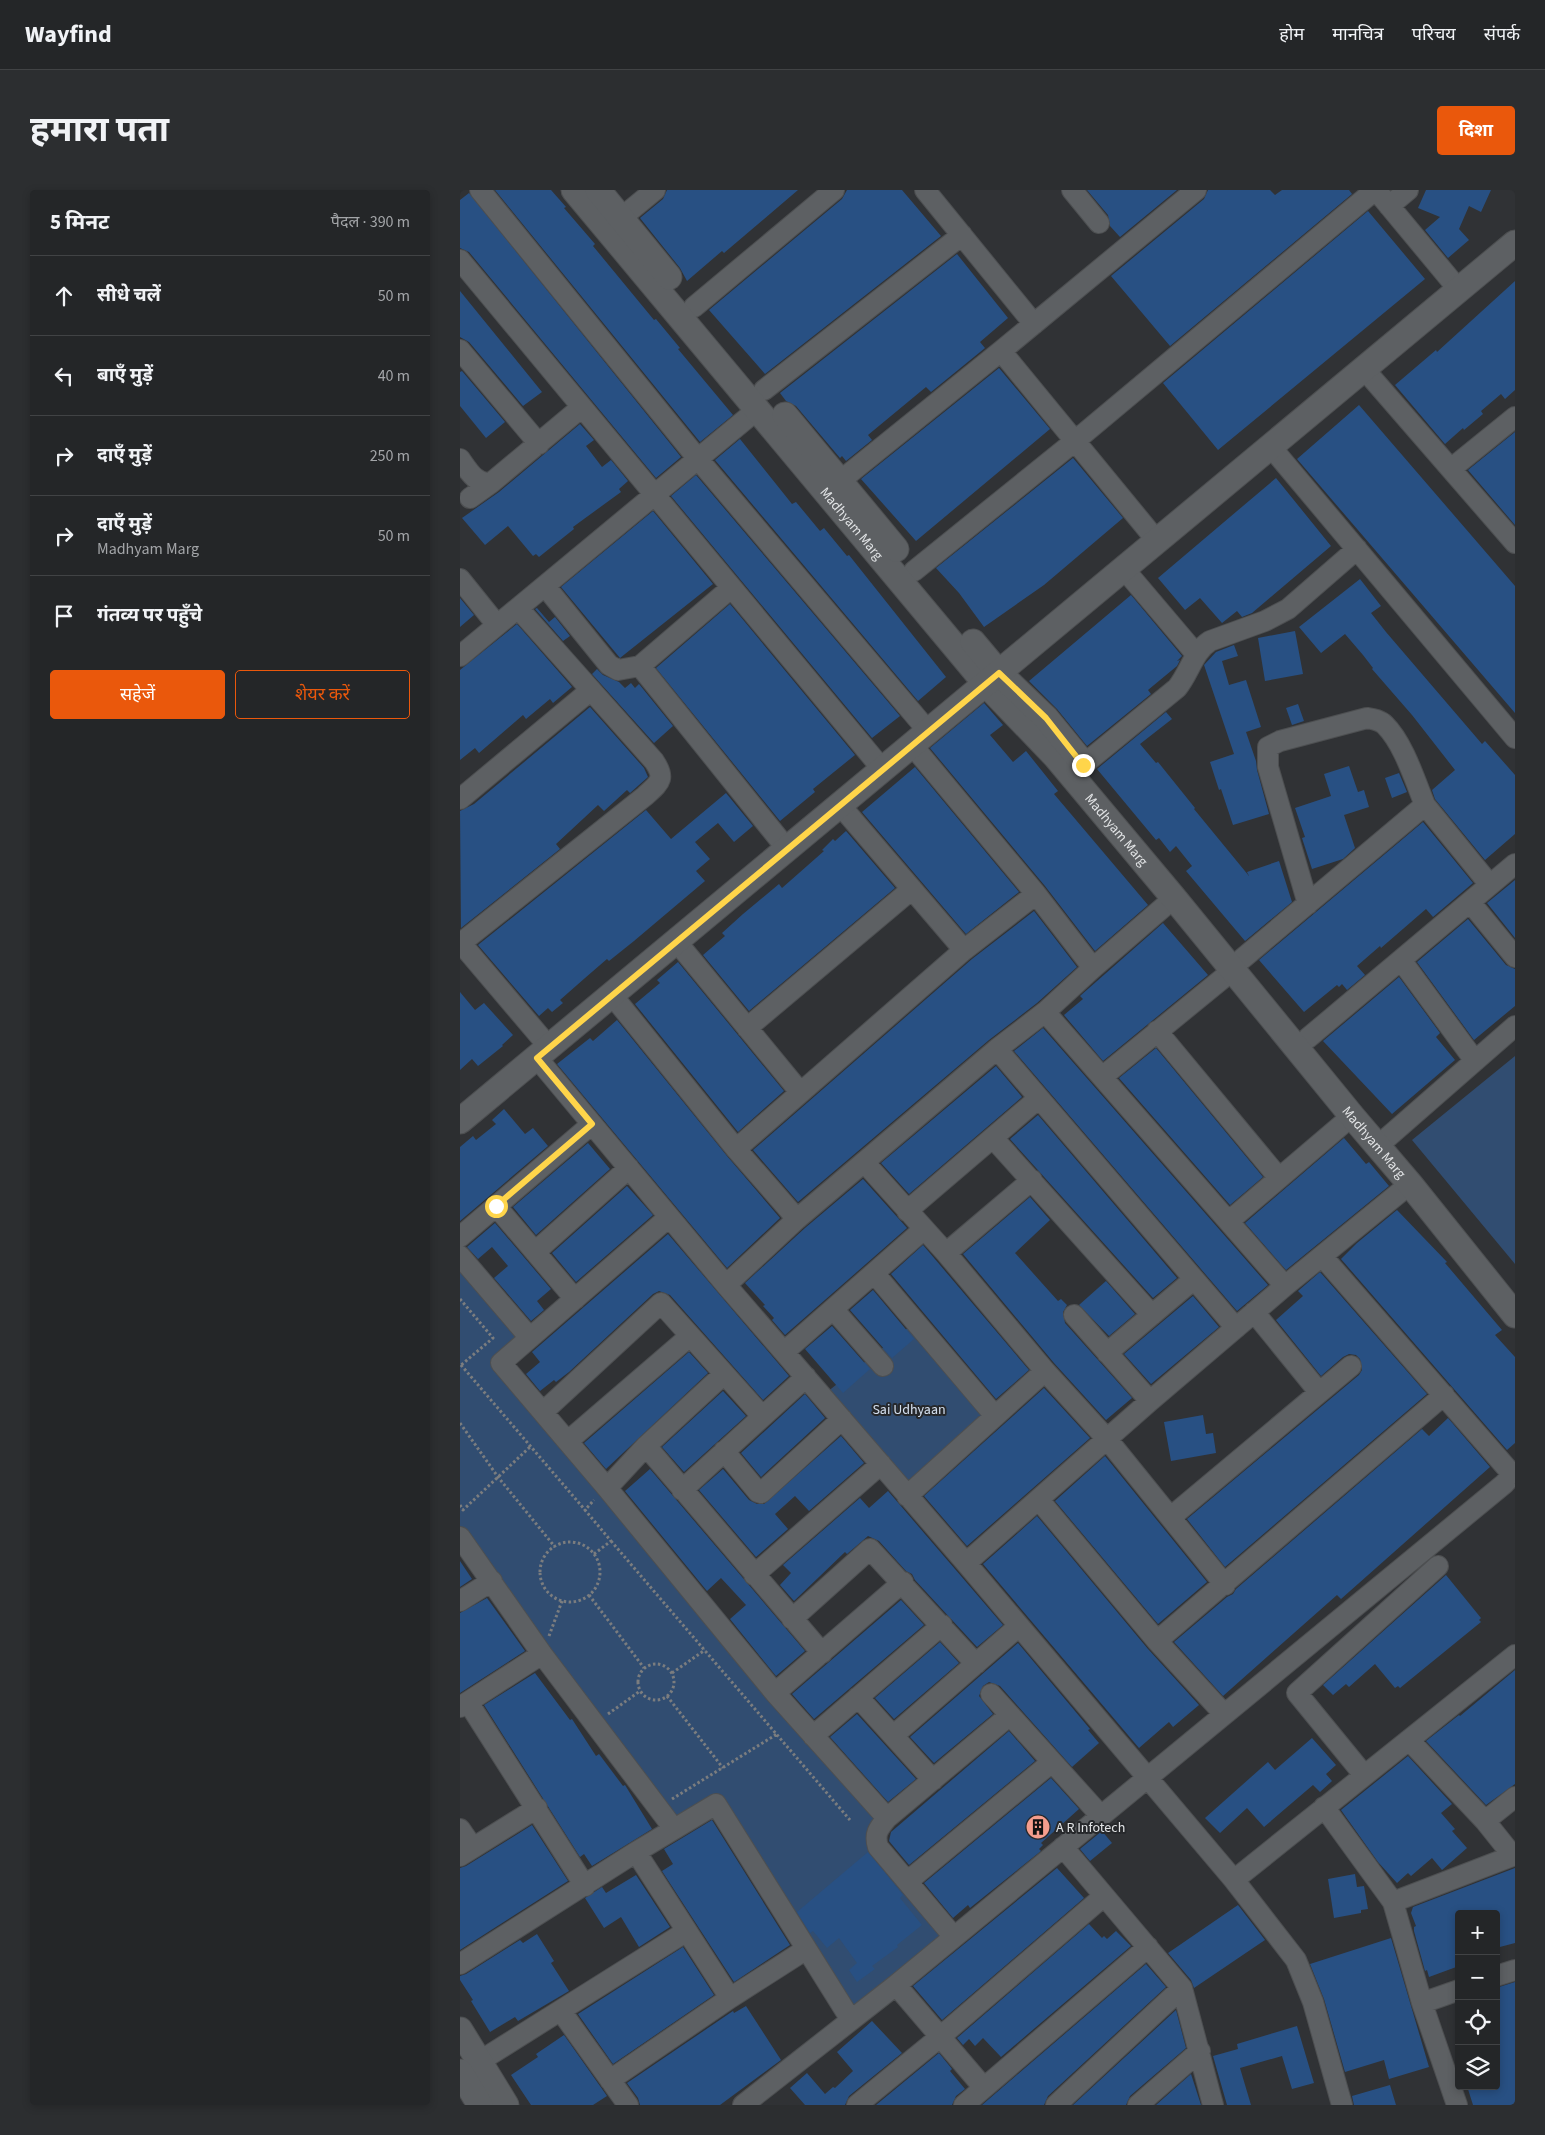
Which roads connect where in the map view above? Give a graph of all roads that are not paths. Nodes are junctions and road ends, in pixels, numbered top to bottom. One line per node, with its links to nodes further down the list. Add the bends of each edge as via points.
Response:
1 (480, 190): 30 (street)
2 (574, 190): 23 (street, Madhyam Marg)
3 (598, 190): 12 (street, Madhyam Marg)
4 (655, 190): 12 (street)
5 (834, 190): 18 (street)
6 (925, 190): 14 (street)
7 (1072, 190): 13 (street)
8 (1196, 190): 19 (street)
9 (1375, 190): 11 (street); 26 (street)
10 (1408, 190): 11 (street)
11 (1389, 206): 17 (street)
12 (621, 218): 18 (street, Madhyam Marg)
13 (1099, 223)
14 (962, 235): 19 (street); 23 (street)
15 (1515, 243): 17 (street)
16 (460, 260): 24 (street)
17 (1459, 290): 22 (street)
18 (694, 306): 23 (street, Madhyam Marg)
19 (1034, 324): 21 (street)
20 (460, 350): 27 (street)
21 (1002, 351): 26 (street); 32 (street)
22 (1364, 369): 28 (street); 31 (street)
23 (761, 400): 30 (street); 32 (street, Madhyam Marg); 49 (street, Madhyam Marg)
24 (582, 407): 27 (street); 34 (street)
25 (1515, 417): 31 (street)
26 (1075, 441): 36 (street); 40 (street)
27 (539, 444): 33 (street)
28 (1271, 447): 36 (street); 38 (street)
29 (460, 459): 33 (street, via 476,480)
30 (698, 459): 34 (street); 52 (street)
31 (1452, 468): 37 (street)
32 (840, 481): 40 (street, Madhyam Marg)
33 (491, 483): 35 (street)
34 (655, 495): 42 (street); 43 (street)
35 (470, 498)
36 (1157, 541): 39 (street)
37 (1515, 543)
38 (1357, 549): 46 (street, via 1288,609 1210,641); 51 (street)
39 (1124, 569): 46 (street); 49 (street)
40 (914, 571): 49 (street, Madhyam Marg)
41 (460, 579): 45 (street)
42 (545, 586): 44 (street); 48 (street, via 609,665 618,670)
43 (731, 588): 48 (street); 54 (street)
44 (518, 608): 45 (street); 50 (street)
45 (497, 625): 47 (street)
46 (1196, 654): 53 (street, via 1187,676 1177,688)
47 (460, 656)
48 (640, 666): 58 (street)
49 (992, 678): 52 (street); 53 (street, Madhyam Marg, via 1046,718); 63 (street, Madhyam Marg)
50 (590, 690): 55 (street); 67 (street, via 654,761 662,777 659,783)
51 (1511, 725)
52 (920, 738): 54 (street); 62 (street)
53 (1083, 765): 71 (street, Madhyam Marg)
54 (883, 770): 56 (street)
55 (460, 799)
56 (840, 805): 58 (street); 61 (street)
57 (1425, 805): 60 (street); 65 (street); 65 (street, via 1394,737 1376,719 1368,718 1268,747 1268,767)
58 (787, 849): 66 (street)
59 (1515, 864): 60 (street)
60 (1490, 885): 64 (street)
61 (912, 889): 68 (street); 76 (street)
62 (1036, 894): 68 (street); 72 (street)
63 (1174, 898): 71 (street, Madhyam Marg); 72 (street)
64 (1470, 902): 69 (street); 70 (street)
65 (1308, 904): 71 (street)
66 (676, 941): 73 (street); 76 (street)
67 (460, 942): 80 (street)
68 (964, 950): 83 (street)
69 (1515, 957)
70 (1402, 960): 78 (street); 81 (street)
71 (1237, 965): 77 (street); 78 (street, Madhyam Marg); 85 (street, Madhyam Marg)
72 (1093, 968): 74 (street)
73 (612, 995): 80 (street); 90 (street)
74 (1045, 1012): 79 (street); 82 (street)
75 (1515, 1026): 81 (street)
76 (747, 1028): 83 (street)
77 (1157, 1032): 82 (street); 93 (street)
78 (1308, 1038): 88 (street, Madhyam Marg)
79 (997, 1050): 84 (street); 91 (street)
80 (543, 1052): 86 (street); 87 (street)
81 (1475, 1061): 88 (street)
82 (1102, 1077): 100 (street)
83 (800, 1092): 90 (street)
84 (1039, 1098): 89 (street); 108 (street)
85 (1352, 1116): 93 (street); 95 (street, Madhyam Marg)
86 (460, 1121)
87 (592, 1124): 92 (street); 96 (street)
88 (1388, 1137): 111 (street, Madhyam Marg)
89 (993, 1138): 94 (street); 97 (street)
90 (736, 1150): 99 (street)
91 (864, 1162): 97 (street); 99 (street)
92 (629, 1168): 98 (street); 103 (street)
93 (1279, 1178): 100 (street)
94 (1032, 1180): 104 (street); 116 (street)
95 (1410, 1184): 106 (street); 117 (street, Madhyam Marg)
96 (496, 1206): 102 (street); 103 (street)
97 (907, 1211): 101 (street)
98 (669, 1217): 109 (street); 112 (street)
99 (797, 1219): 109 (street)
100 (1229, 1221): 110 (street)
101 (924, 1229): 104 (street); 107 (street)
102 (460, 1237)
103 (535, 1252): 112 (street)
104 (946, 1253): 125 (street)
105 (460, 1256): 120 (street)
106 (1322, 1256): 110 (street); 129 (street)
107 (874, 1273): 113 (street); 133 (street)
108 (1193, 1280): 116 (street); 118 (street)
109 (726, 1285): 121 (street)
110 (1285, 1286): 114 (street)
111 (1515, 1290)
112 (575, 1299): 120 (street)
113 (833, 1309): 121 (street); 123 (street)
114 (1254, 1312): 118 (street); 128 (street)
115 (1074, 1315): 122 (street)
116 (1152, 1315): 122 (street)
117 (1515, 1315)
118 (1236, 1328): 130 (street)
119 (690, 1336): 126 (street); 131 (street, via 661,1303); 136 (street)
120 (530, 1338): 131 (street, via 501,1364)
121 (784, 1352): 127 (street)
122 (1107, 1353): 130 (street)
123 (883, 1366)
124 (1350, 1366): 128 (street)
125 (1045, 1371): 133 (street); 135 (street)
126 (724, 1374): 132 (street); 137 (street)
127 (806, 1377): 132 (street); 134 (street)
128 (1319, 1392): 145 (street)
129 (1444, 1395): 140 (street); 152 (street)
130 (1150, 1401): 135 (street)
131 (543, 1412): 136 (street)
132 (762, 1416): 138 (street)
133 (995, 1416): 143 (street)
134 (842, 1419): 138 (street, via 762,1493); 139 (street)
135 (1107, 1439): 144 (street); 145 (street)
136 (568, 1441): 141 (street)
137 (646, 1446): 141 (street); 142 (street)
138 (724, 1451): 142 (street)
139 (880, 1464): 143 (street); 149 (street)
140 (1511, 1482): 166 (street)
141 (607, 1488): 162 (street)
142 (682, 1490): 149 (street)
143 (907, 1496): 147 (street)
144 (1039, 1500): 147 (street); 157 (street)
145 (1171, 1517): 152 (street)
146 (460, 1537): 150 (street)
147 (966, 1563): 156 (street)
148 (1438, 1566): 172 (street, via 1297,1693)
149 (754, 1575): 154 (street)
150 (492, 1581): 153 (street); 159 (street)
151 (903, 1582): 154 (street, via 870,1549); 155 (street); 158 (street)
152 (1225, 1584): 157 (street)
153 (460, 1601)
154 (792, 1618): 158 (street)
155 (942, 1625): 161 (street); 164 (street)
156 (1019, 1626): 161 (street); 173 (street)
157 (1157, 1641): 166 (street)
158 (822, 1653): 162 (street)
159 (542, 1654): 165 (street); 182 (street)
160 (1515, 1655): 170 (street)
161 (976, 1664): 168 (street)
162 (775, 1693): 169 (street)
163 (991, 1694): 167 (street)
164 (858, 1697): 168 (street); 169 (street)
165 (464, 1705): 176 (street)
166 (1224, 1714): 173 (street)
167 (1010, 1715): 171 (street); 174 (street)
168 (894, 1735): 174 (street)
169 (813, 1736): 179 (street)
170 (1409, 1740): 172 (street); 180 (street)
171 (1052, 1762): 178 (street); 188 (street)
172 (1364, 1775): 177 (street)
173 (1148, 1778): 178 (street); 187 (street)
174 (933, 1780): 179 (street)
175 (1515, 1797): 180 (street)
176 (537, 1808): 184 (street); 189 (street)
177 (1324, 1808): 187 (street); 191 (street)
178 (1101, 1816): 183 (street)
179 (887, 1818): 188 (street, via 875,1837 878,1847)
180 (1485, 1821): 186 (street)
181 (460, 1829): 184 (street)
182 (674, 1829): 185 (street); 195 (street, via 716,1804)
183 (1063, 1847): 190 (street); 193 (street)
184 (467, 1852)
185 (636, 1852): 189 (street); 192 (street)
186 (1514, 1855): 191 (street)
187 (1234, 1880): 221 (street, via 1296,1960 1313,2002)
188 (908, 1881): 193 (street)
189 (585, 1886): 196 (street)
190 (1104, 1896): 194 (street); 207 (street)
191 (1393, 1902): 203 (street)
192 (687, 1931): 202 (street); 204 (street)
193 (954, 1937): 199 (street)
194 (1148, 1947): 200 (street); 211 (street)
195 (806, 1950): 202 (street); 205 (street)
196 (460, 1964)
197 (1515, 1970): 198 (street)
198 (1500, 1975)
199 (896, 1985): 205 (street); 207 (street)
200 (1182, 1988): 208 (street); 218 (street)
201 (1455, 1991): 203 (street)
202 (730, 1998): 210 (street)
203 (1422, 2003): 222 (street)
204 (561, 2011): 209 (street); 210 (street)
205 (851, 2020): 215 (street)
206 (460, 2030): 209 (street)
207 (940, 2037): 211 (street); 216 (street)
208 (1200, 2051): 219 (street); 220 (street)
209 (470, 2067): 212 (street); 213 (street)
210 (610, 2080): 214 (street)
211 (984, 2088): 217 (street)
212 (480, 2105)
213 (506, 2105)
214 (628, 2105)
215 (743, 2105)
216 (857, 2105)
217 (964, 2105)
218 (1056, 2105)
219 (1138, 2105)
220 (1214, 2105)
221 (1342, 2105)
222 (1458, 2105)

